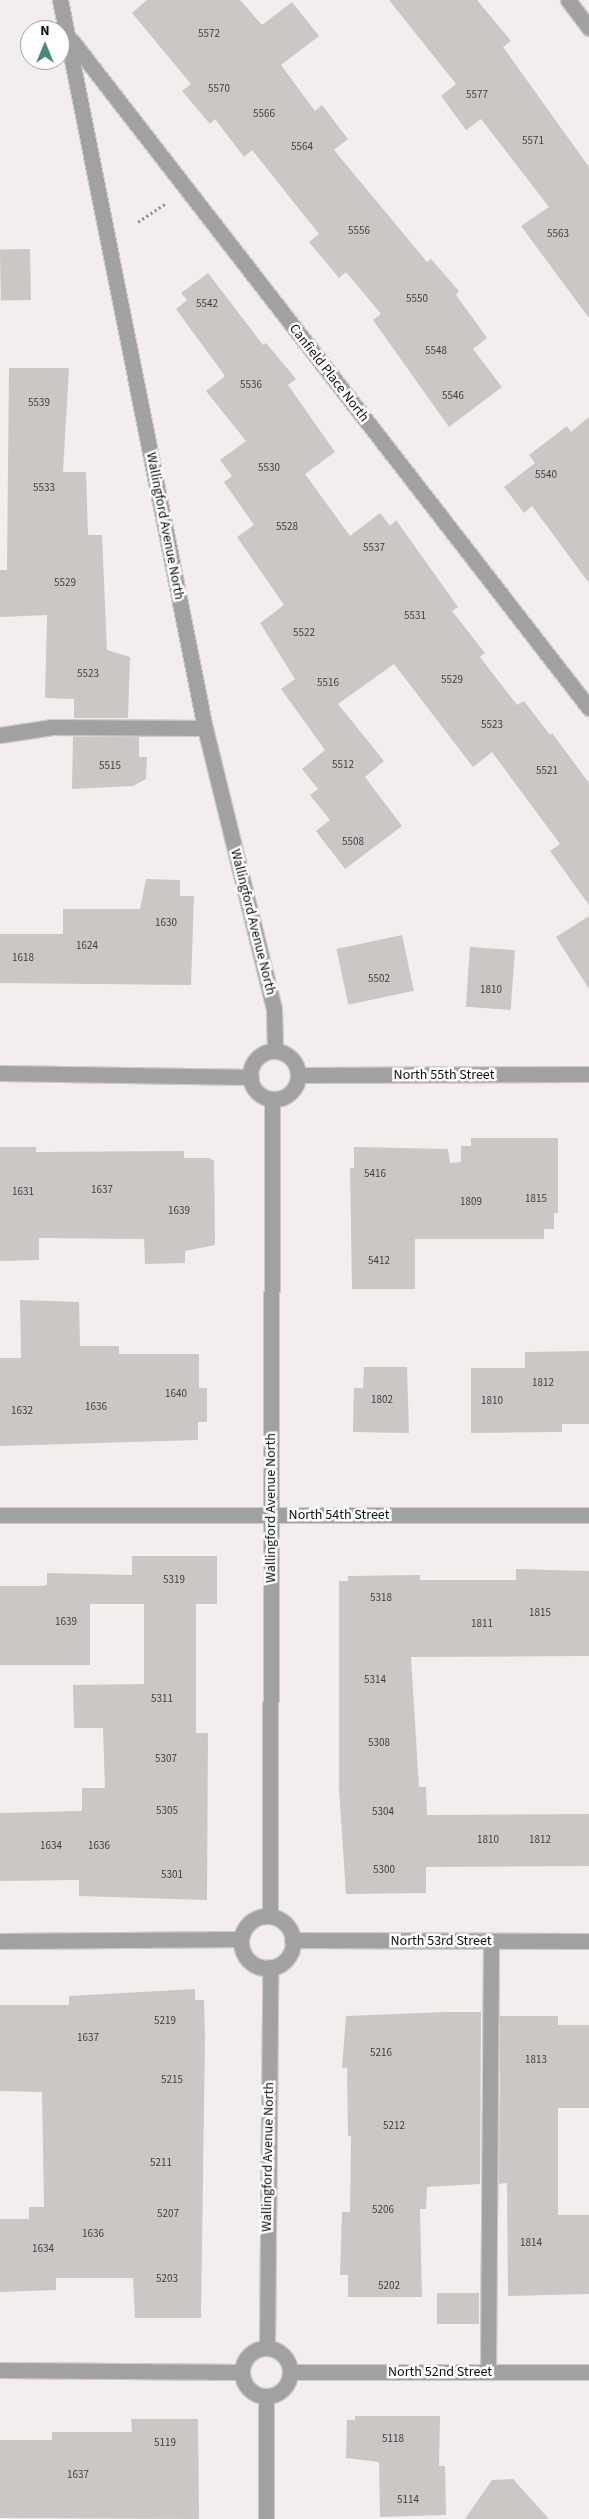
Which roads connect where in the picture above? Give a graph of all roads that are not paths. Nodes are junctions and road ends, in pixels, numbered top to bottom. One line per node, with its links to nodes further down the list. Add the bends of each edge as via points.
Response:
1 (60, 0): 3 (street, Wallingford Avenue North)
2 (568, 0): 4 (street)
3 (65, 20)
4 (589, 28)
5 (70, 39): 7 (street, Canfield Place North)
6 (70, 43): 8 (street, Wallingford Avenue North)
7 (589, 708)
8 (205, 728): 9 (street, via 52,727); 10 (street, Wallingford Avenue North, via 274,1009)
9 (0, 735)
10 (275, 1051): 13 (street, via 290,1057); 14 (street, via 256,1060)
11 (0, 1073): 14 (street)
12 (589, 1074): 13 (street, North 55th Street)
13 (298, 1075): 15 (street, via 290,1093)
14 (250, 1077): 15 (street, via 260,1094)
15 (272, 1099): 17 (street, Wallingford Avenue North)
16 (0, 1515): 17 (street, North 54th Street)
17 (271, 1516): 18 (street, North 54th Street); 19 (street, Wallingford Avenue North)
18 (589, 1516)
19 (270, 1916): 20 (street, via 250,1922); 21 (street, via 283,1921)
20 (241, 1939): 22 (street); 25 (street, via 248,1959)
21 (292, 1940): 23 (street, North 53rd Street); 25 (street, via 285,1960)
22 (0, 1941)
23 (491, 1941): 24 (street, North 53rd Street); 30 (street)
24 (589, 1941)
25 (270, 1967): 26 (street, Wallingford Avenue North)
26 (267, 2348): 28 (street, via 248,2355); 29 (street, via 285,2357)
27 (0, 2370): 28 (street)
28 (241, 2372): 32 (street, via 248,2390)
29 (290, 2372): 30 (street, North 52nd Street); 32 (street, via 284,2388)
30 (488, 2372): 31 (street, North 52nd Street)
31 (589, 2372)
32 (266, 2396): 33 (street)
33 (266, 2519)

